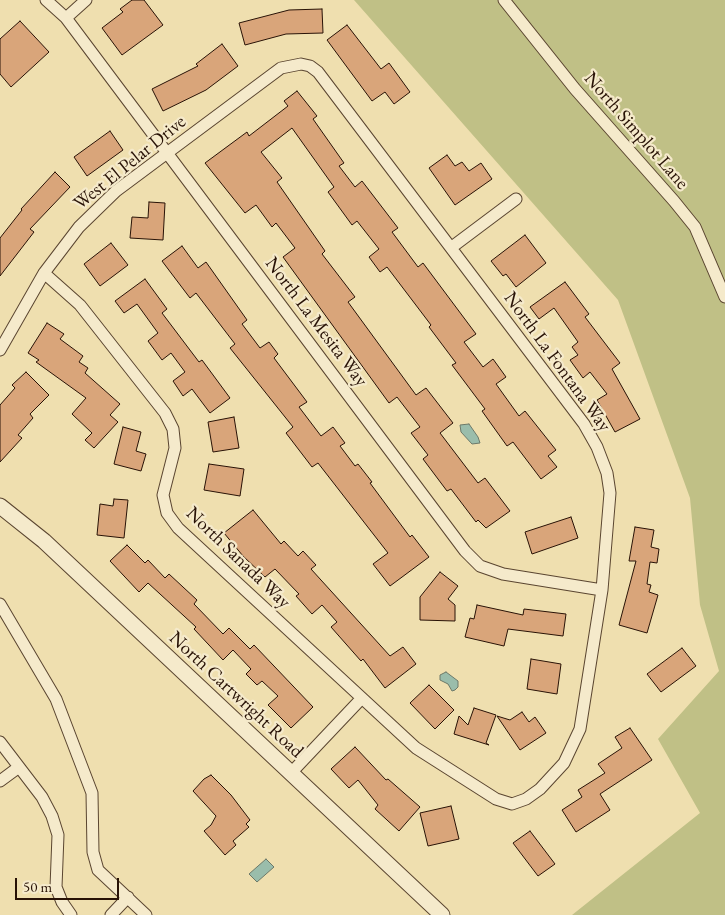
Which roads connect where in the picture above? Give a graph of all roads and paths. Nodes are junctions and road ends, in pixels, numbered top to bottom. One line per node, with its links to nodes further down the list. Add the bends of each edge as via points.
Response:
1 (46, 0): 4 (street, North La Mesita Way)
2 (86, 0): 4 (street)
3 (504, 0): 10 (street, North Simplot Lane, via 695,227)
4 (66, 18): 6 (street, North La Mesita Way)
5 (301, 64): 6 (street, West El Pelar Drive, via 281,68); 8 (street, North La Fontana Way, via 318,72)
6 (167, 152): 9 (street, West El Pelar Drive, via 116,191 79,227); 13 (street, North La Mesita Way, via 464,551 480,566 503,574)
7 (516, 199): 8 (street)
8 (452, 247): 13 (street, North La Fontana Way, via 584,424 597,447 608,473 610,492)
9 (44, 273): 11 (street, West El Pelar Drive); 15 (street, North Sanada Way, via 80,305 165,413 173,429 175,448 163,495 168,514 178,528)
10 (725, 297)
11 (0, 350)
12 (0, 506): 18 (street, North Cartwright Road, via 44,541)
13 (602, 590): 20 (street, North La Fontana Way, via 580,729 573,746 564,763 540,789)
14 (0, 604): 21 (street, via 56,699 92,793 93,852 98,870)
15 (361, 700): 18 (street); 20 (street, North Sanada Way, via 416,748 496,799)
16 (0, 742): 17 (street)
17 (19, 767): 19 (street); 22 (street, via 52,816 58,835 56,887)
18 (290, 774): 25 (street, North Cartwright Road)
19 (0, 781)
20 (512, 804)
21 (128, 897): 23 (street); 24 (street)
22 (71, 915)
23 (111, 915)
24 (146, 915)
25 (442, 915)

